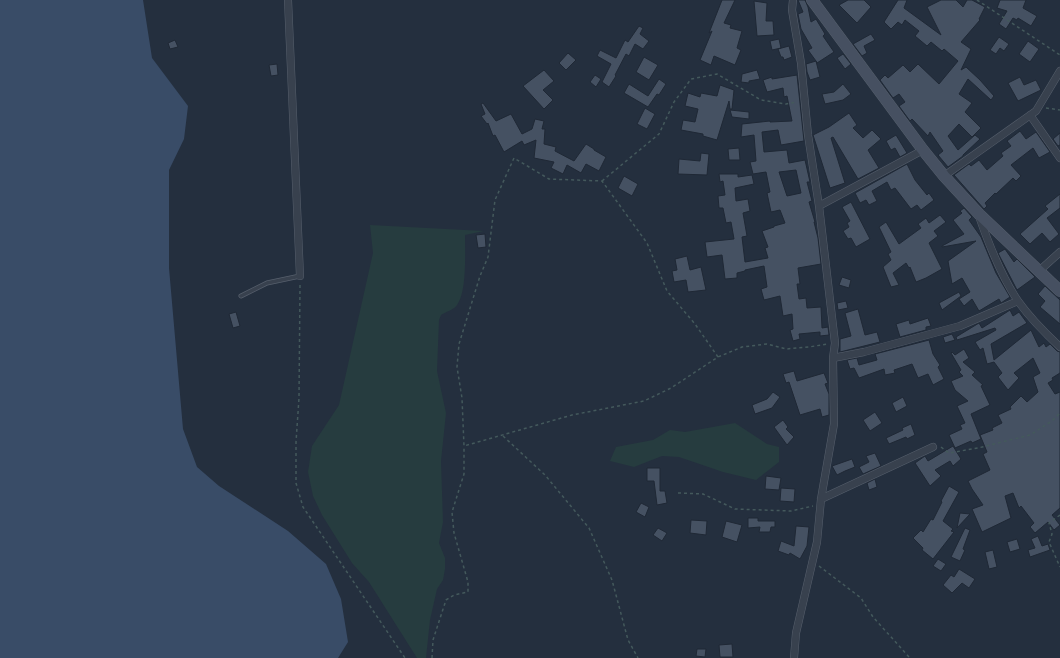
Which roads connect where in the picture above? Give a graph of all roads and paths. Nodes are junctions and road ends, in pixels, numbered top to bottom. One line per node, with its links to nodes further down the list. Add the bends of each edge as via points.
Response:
1 (288, 0): 19 (street)
2 (793, 0): 7 (street, via 792,10)
3 (812, 0): 11 (street)
4 (977, 0): 5 (path)
5 (1060, 55)
6 (1060, 71): 8 (street)
7 (805, 100): 14 (path, via 786,104 761,100 717,74 691,79 674,102 659,134); 15 (street)
8 (1038, 107): 9 (path); 10 (street)
9 (1060, 110)
10 (1030, 115): 12 (street); 13 (street)
11 (923, 150): 13 (street); 15 (street)
12 (1060, 158)
13 (944, 176): 16 (street)
14 (602, 181): 25 (path, via 647,243 667,291); 29 (path, via 549,179 514,158 495,200 488,257 459,344 458,367)
15 (819, 206): 23 (street)
16 (979, 214): 18 (street); 22 (street, via 988,242)
17 (1060, 252): 18 (street)
18 (1039, 270): 20 (street)
19 (300, 276): 21 (lane, via 268,283); 36 (path, via 296,483 303,507)
20 (1060, 290)
21 (241, 296)
22 (1018, 301): 24 (street, via 1038,326); 26 (street, via 960,326)
23 (835, 343): 25 (path, via 786,348 767,344 742,348); 26 (street)
24 (1060, 347)
25 (718, 357): 28 (path, via 671,388 644,401 572,415)
26 (833, 358): 32 (street, via 834,424)
27 (1060, 414): 30 (path, via 1030,436 949,453 942,447)
28 (503, 436): 29 (path); 38 (path, via 545,475 589,528 612,580 628,640)
29 (464, 446): 37 (path, via 464,474 452,512 454,533 468,582 468,592 446,600 433,640)
30 (933, 447): 32 (street)
31 (678, 493): 32 (path, via 704,494 735,509 791,511)
32 (821, 502): 34 (street)
33 (1060, 516): 35 (path, via 1048,523 1052,534 1049,542)
34 (813, 562): 39 (street, via 796,634); 40 (path, via 861,598 873,617)
35 (1060, 567)
36 (406, 658)
37 (432, 658)
38 (638, 658)
39 (794, 658)
40 (910, 658)

